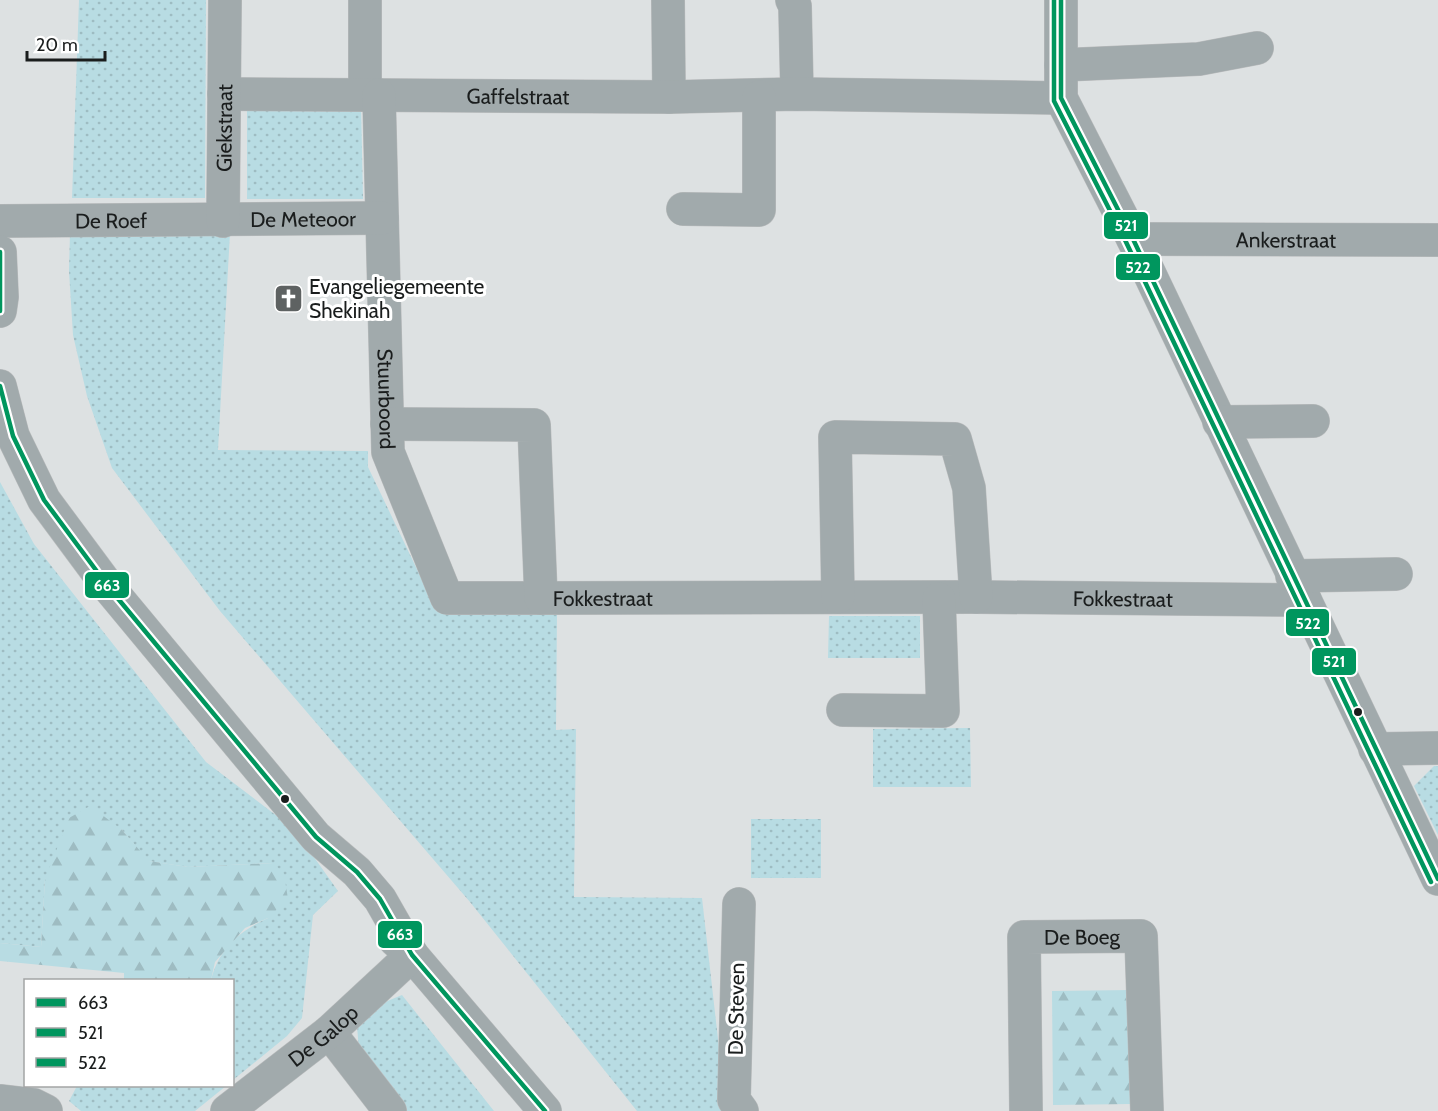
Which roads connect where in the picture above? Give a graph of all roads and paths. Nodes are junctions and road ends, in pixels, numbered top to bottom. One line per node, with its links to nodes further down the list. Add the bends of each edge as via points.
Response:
1 (225, 0): 8 (street, Giekstraat)
2 (365, 0): 10 (street)
3 (668, 0): 11 (street)
4 (792, 0): 9 (street)
5 (1061, 0): 7 (street)
6 (1257, 48): 7 (street, via 1199,59)
7 (1061, 65): 13 (street)
8 (224, 94): 10 (street, Gaffelstraat); 17 (street, Giekstraat)
9 (797, 94): 12 (street, Gaffelstraat); 13 (street, Gaffelstraat)
10 (372, 95): 11 (street, Gaffelstraat); 15 (street, Stuurboord)
11 (669, 97): 12 (street, Gaffelstraat)
12 (759, 97): 14 (street, via 759,210)
13 (1061, 98): 18 (street)
14 (683, 209)
15 (382, 218): 17 (street, De Meteoor); 25 (street, Stuurboord)
16 (0, 221): 17 (street, De Roef)
17 (223, 221)
18 (1133, 239): 19 (street, Ankerstraat); 24 (street)
19 (1438, 240)
20 (0, 252): 21 (street)
21 (0, 311)
22 (0, 386): 37 (street, via 13,436 44,500 110,589 316,837 357,872 380,899)
23 (1313, 421): 24 (street)
24 (1219, 422): 27 (street)
25 (387, 424): 30 (street, Stuurboord, via 388,452 447,598); 30 (street, Fokkestraat, via 534,425)
26 (1396, 574): 27 (street, Fokkestraat)
27 (1298, 588): 29 (street, Fokkestraat); 34 (street)
28 (838, 597): 29 (street, via 836,437 955,439 969,488); 30 (street, Fokkestraat); 31 (street, Fokkestraat)
29 (976, 597): 31 (street, Fokkestraat)
30 (541, 598)
31 (939, 599): 32 (street, via 943,711)
32 (843, 710)
33 (1438, 748): 34 (street)
34 (1375, 749): 35 (street)
35 (1438, 879)
36 (739, 904): 44 (street, De Steven, via 734,1100)
37 (412, 955): 38 (street, De Galop); 43 (street)
38 (329, 1032): 41 (street, De Galop); 42 (street)
39 (0, 1101): 40 (street, via 34,1105)
40 (46, 1111)
41 (226, 1111)
42 (390, 1111)
43 (544, 1111)
44 (742, 1111)
45 (1026, 1111): 46 (street, De Boeg, via 1024,937 1141,936)
46 (1147, 1111)

